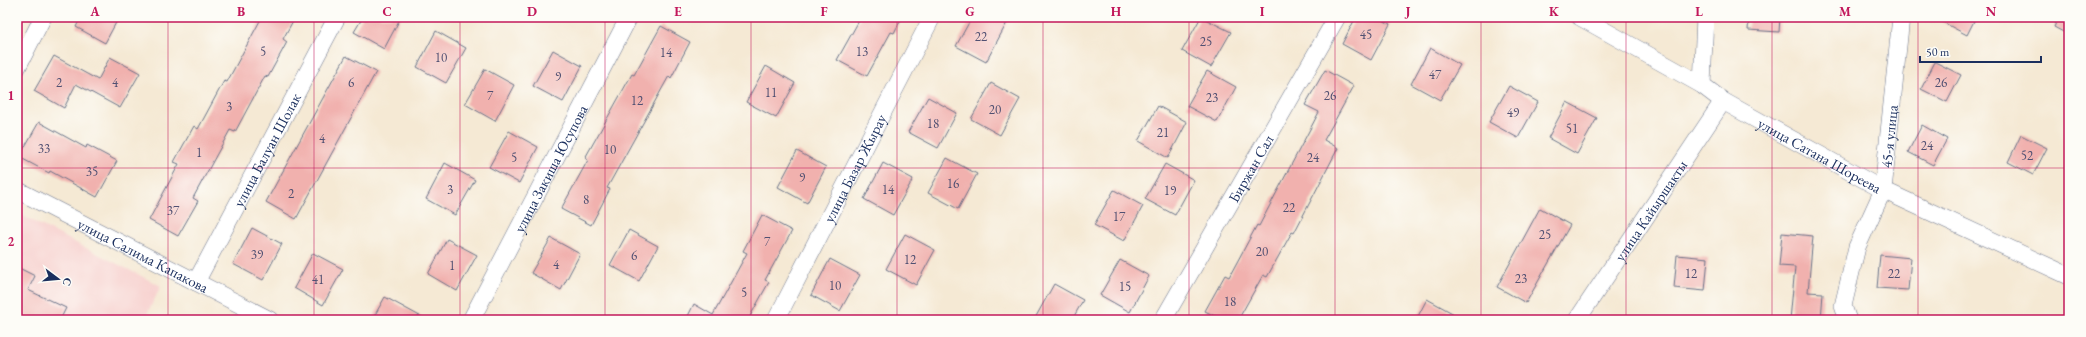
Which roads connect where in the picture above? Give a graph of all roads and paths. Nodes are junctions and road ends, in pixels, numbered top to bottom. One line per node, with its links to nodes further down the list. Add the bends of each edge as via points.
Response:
1 (43, 17): 9 (street)
2 (337, 17): 15 (street, улица Балуан Шолак)
3 (629, 17): 17 (street, улица Закиша Юсупова)
4 (932, 17): 18 (street, улица Базар Жырау)
5 (1337, 17): 19 (street, Биржан Сал)
6 (1580, 17): 10 (street, улица Сатана Шореева)
7 (1705, 17): 10 (street)
8 (1901, 17): 13 (street, 45-я улица)
9 (17, 68)
10 (1702, 85): 11 (street, улица Сатана Шореева)
11 (1723, 101): 13 (street, улица Сатана Шореева); 20 (street, улица Кайыршакты)
12 (17, 190): 15 (street, улица Салима Капакова)
13 (1883, 190): 14 (street, улица Сатана Шореева); 21 (street, 45-я улица, via 1857,247 1843,306)
14 (2069, 276)
15 (196, 282): 16 (street, улица Салима Капакова)
16 (270, 320)
17 (471, 320)
18 (776, 320)
19 (1163, 320)
20 (1577, 320)
21 (1848, 320)

